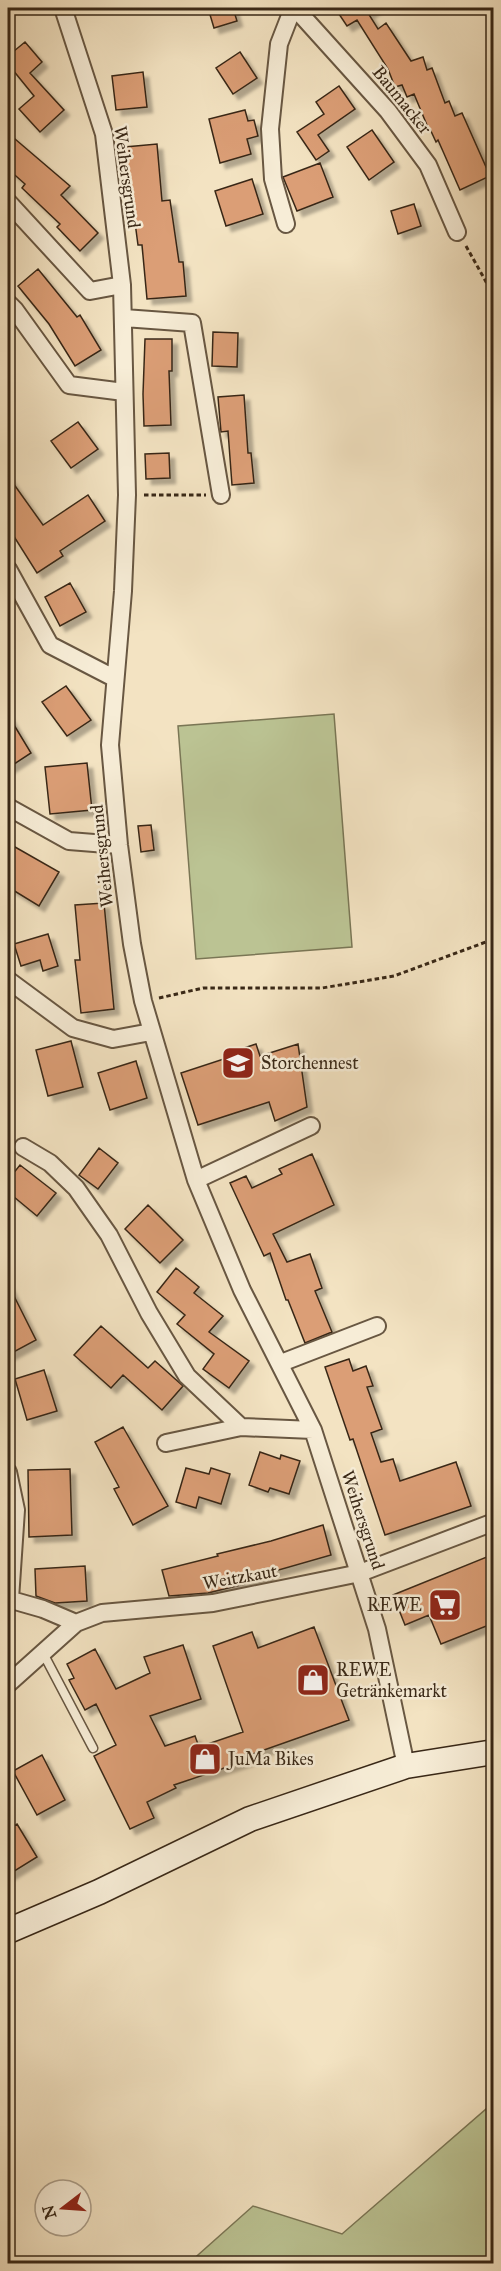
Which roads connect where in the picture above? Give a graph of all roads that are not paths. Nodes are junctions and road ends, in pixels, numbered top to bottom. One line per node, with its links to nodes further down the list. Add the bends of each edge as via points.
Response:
1 (63, 8): 6 (street, Weihersgrund, via 104,134)
2 (294, 8): 4 (street, via 279,44 270,129 273,179); 5 (street, Baumacker, via 388,111 428,165)
3 (8, 202): 6 (street, via 90,291)
4 (286, 224)
5 (457, 232)
6 (122, 285): 8 (street, Weihersgrund)
7 (8, 303): 9 (street, via 69,385)
8 (123, 318): 9 (street, Weihersgrund); 10 (street, via 192,322)
9 (124, 392): 12 (street, Weihersgrund, via 127,495)
10 (221, 495)
11 (8, 569): 12 (street, via 50,645)
12 (114, 678): 14 (street, Weihersgrund, via 110,745)
13 (8, 807): 14 (street, via 69,841)
14 (119, 845): 16 (street, Weihersgrund, via 132,944)
15 (8, 980): 16 (street, via 73,1028 113,1039)
16 (151, 1032): 19 (street, Weihersgrund)
17 (311, 1126): 19 (street)
18 (23, 1147): 22 (street, via 50,1163 76,1188 109,1235 187,1376)
19 (196, 1180): 21 (street, Weihersgrund, via 242,1290)
20 (377, 1326): 21 (street)
21 (281, 1364): 23 (street, Weihersgrund)
22 (241, 1427): 23 (street); 24 (street)
23 (313, 1430): 27 (street, Weihersgrund)
24 (166, 1443)
25 (8, 1472): 28 (street, via 16,1510)
26 (494, 1522): 27 (street, Weitzkaut)
27 (360, 1574): 29 (street, Weitzkaut, via 213,1603 102,1613); 34 (street, Weihersgrund, via 377,1629)
28 (9, 1599): 29 (street)
29 (76, 1623): 30 (street, Weitzkaut)
30 (43, 1653): 31 (street, Weitzkaut); 32 (lane)
31 (8, 1684)
32 (93, 1748)
33 (494, 1752): 34 (main road)
34 (406, 1766): 35 (main road, via 250,1819)
35 (8, 1931)

